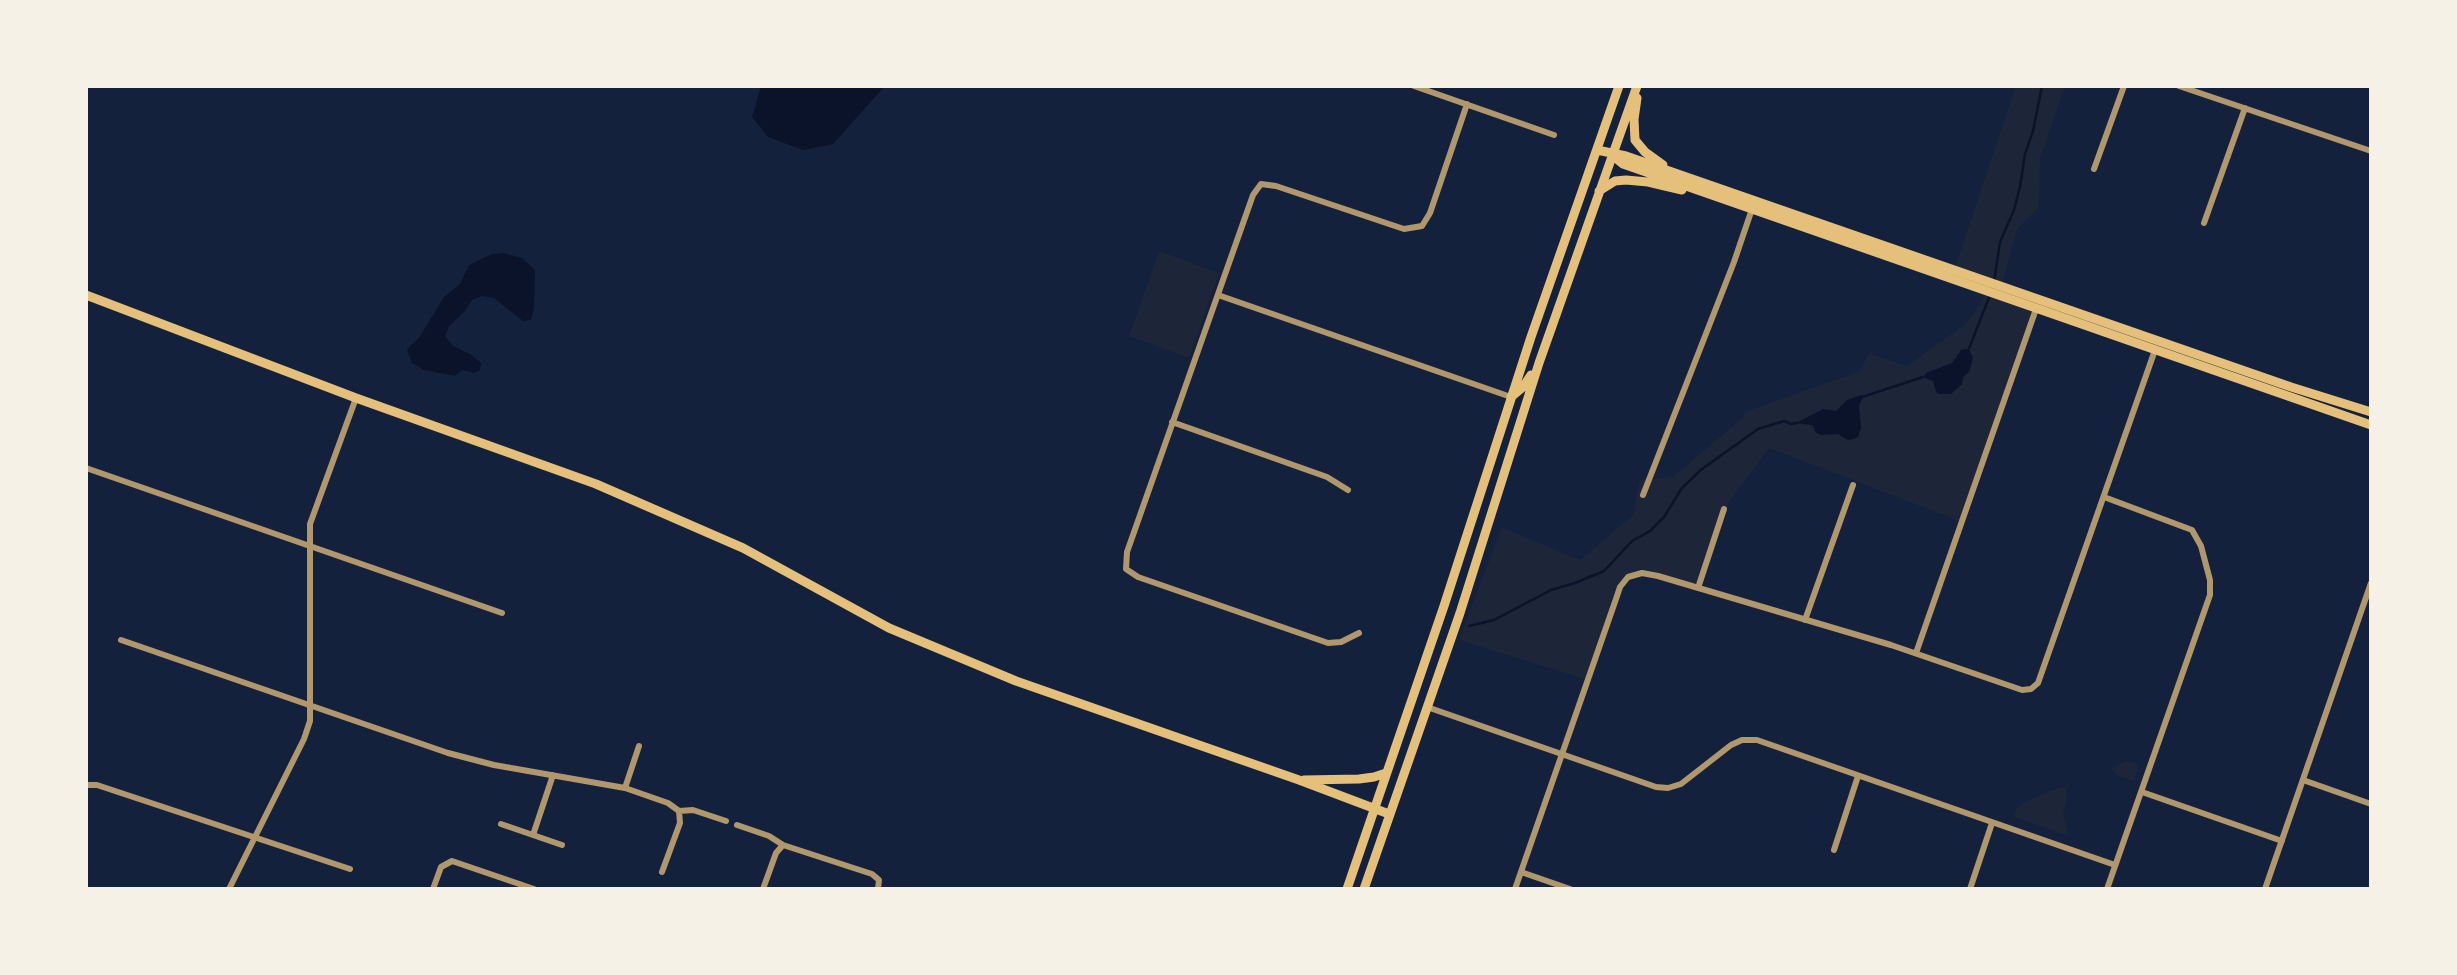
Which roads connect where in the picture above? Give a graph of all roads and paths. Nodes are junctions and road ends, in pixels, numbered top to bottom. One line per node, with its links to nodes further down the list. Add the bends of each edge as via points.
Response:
1 (1414, 86): 6 (street)
2 (1619, 86): 9 (main road)
3 (1637, 86): 11 (main road); 13 (main road, via 1635,140)
4 (2124, 86): 12 (street)
5 (2179, 86): 7 (street)
6 (1467, 104): 8 (street); 19 (street, via 1422,226 1404,229 1261,184)
7 (2245, 108): 10 (street); 17 (street)
8 (1554, 135)
9 (1597, 150): 11 (main road); 23 (main road)
10 (2371, 151)
11 (1612, 155): 13 (main road); 14 (main road); 15 (main road, via 1623,164)
12 (2094, 169)
13 (1674, 173): 16 (main road)
14 (1600, 191): 15 (main road, via 1626,180); 22 (main road)
15 (1721, 198): 16 (main road)
16 (1754, 205): 20 (main road); 32 (street)
17 (2204, 223)
18 (86, 295): 24 (main road)
19 (1218, 295): 23 (street); 26 (street)
20 (2038, 304): 21 (main road); 42 (street)
21 (2156, 345): 25 (main road); 28 (main road); 33 (street)
22 (1538, 363): 23 (main road); 27 (main road)
23 (1511, 397): 27 (main road); 47 (main road)
24 (356, 398): 35 (street, via 310,524); 50 (main road, via 608,489 743,548 889,628 1016,681)
25 (2371, 412)
26 (1172, 422): 31 (street, via 1327,477); 40 (street, via 1127,552 1126,569 1328,643)
27 (1519, 425): 44 (main road)
28 (2371, 425)
29 (86, 468): 35 (street)
30 (1853, 485): 39 (street)
31 (1348, 490)
32 (1643, 495)
33 (2104, 497): 42 (street, via 2038,684 2022,690); 54 (street, via 2192,530 2210,580 2206,610)
34 (1724, 509): 37 (street)
35 (309, 544): 38 (street); 43 (street)
36 (2371, 583): 51 (street)
37 (1698, 587): 39 (street); 46 (street, via 1642,573 1628,577 1620,587)
38 (502, 613)
39 (1805, 620): 42 (street)
40 (1359, 633)
41 (121, 640): 43 (street)
42 (1916, 653)
43 (309, 703): 48 (street, via 448,753); 64 (street, via 304,739)
44 (1427, 707): 46 (street); 58 (main road)
45 (639, 746): 53 (street)
46 (1563, 753): 49 (street, via 1668,788 1681,784 1731,745 1757,740); 72 (street)
47 (1386, 772): 50 (main road, via 1359,779); 56 (main road)
48 (553, 775): 53 (street); 63 (street)
49 (1858, 776): 60 (street); 68 (street)
50 (1299, 780): 56 (main road)
51 (2303, 780): 55 (street); 65 (street)
52 (86, 785): 64 (street)
53 (625, 788): 57 (street)
54 (2142, 792): 65 (street); 69 (street)
55 (2371, 804)
56 (1375, 808): 58 (main road); 78 (main road)
57 (679, 811): 59 (street, via 694,810); 71 (street, via 680,823)
58 (1390, 814): 79 (main road)
59 (726, 821)
60 (1992, 823): 69 (street); 82 (street)
61 (501, 824): 63 (street)
62 (737, 825): 67 (street)
63 (533, 835): 66 (street)
64 (254, 837): 70 (street); 73 (street)
65 (2282, 841): 84 (street)
66 (562, 845)
67 (783, 845): 76 (street); 77 (street, via 872,874 879,880)
68 (1834, 850)
69 (2115, 866): 83 (street)
70 (350, 869)
71 (662, 872)
72 (1521, 872): 80 (street); 81 (street)
73 (229, 889)
74 (433, 889): 75 (street, via 441,867 452,861)
75 (534, 889)
76 (764, 889)
77 (878, 889)
78 (1347, 889)
79 (1364, 889)
80 (1516, 889)
81 (1570, 889)
82 (1970, 889)
83 (2107, 889)
84 (2265, 889)

